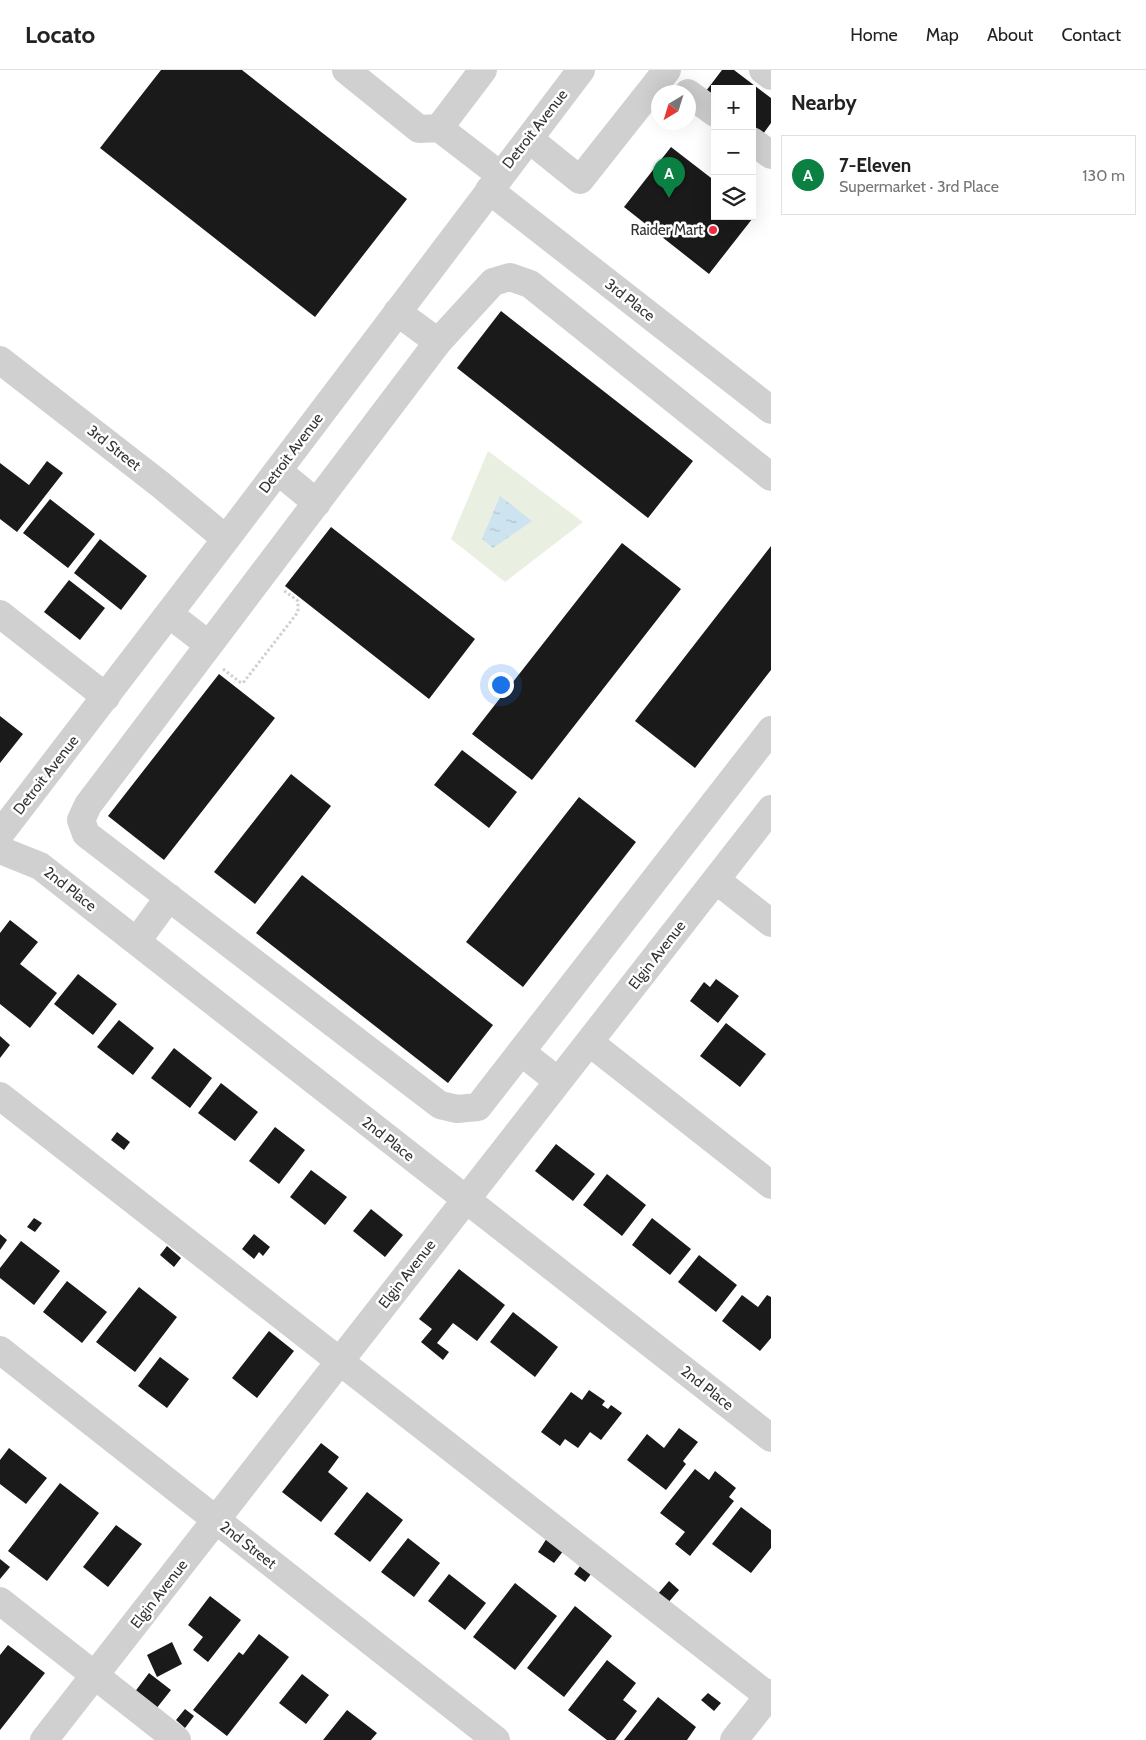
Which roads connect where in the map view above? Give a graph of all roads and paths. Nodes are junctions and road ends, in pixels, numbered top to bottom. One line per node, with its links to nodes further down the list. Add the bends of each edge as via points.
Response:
1 (346, 70): 10 (street, via 419,129)
2 (483, 70): 10 (street)
3 (581, 70): 11 (street, Detroit Avenue)
4 (763, 70): 6 (street)
5 (665, 72): 7 (street); 11 (street, via 580,180)
6 (771, 76)
7 (679, 85)
8 (696, 99): 9 (street)
9 (711, 110)
10 (438, 128): 14 (street, 3rd Place, via 464,148)
11 (529, 138): 14 (street, Detroit Avenue)
12 (756, 144): 13 (street)
13 (771, 155)
14 (494, 182): 15 (street, Detroit Avenue); 18 (street, 3rd Place)
15 (397, 312): 16 (street); 19 (street, Detroit Avenue)
16 (438, 342): 20 (street, via 493,282 510,277 530,284); 21 (street)
17 (0, 360): 22 (street, 3rd Street)
18 (771, 410)
19 (278, 471): 21 (street); 22 (street, Detroit Avenue)
20 (771, 477)
21 (317, 503): 23 (street)
22 (226, 539): 25 (street, Detroit Avenue)
23 (261, 576): 26 (street); 26 (path, via 298,601 298,612 243,683)
24 (0, 614): 27 (street)
25 (169, 614): 26 (street); 27 (street, Detroit Avenue)
26 (206, 650): 34 (street, via 88,805 81,820 86,834)
27 (106, 696): 30 (street, Detroit Avenue)
28 (771, 730): 38 (street)
29 (771, 809): 31 (street, Elgin Avenue)
30 (0, 834)
31 (763, 836): 33 (street, Elgin Avenue)
32 (0, 850): 36 (street, 2nd Place, via 40,866)
33 (716, 880): 35 (street); 37 (street, Elgin Avenue)
34 (169, 897): 36 (street); 38 (street, via 440,1105 457,1109 478,1107)
35 (771, 923)
36 (137, 942): 42 (street, 2nd Place)
37 (589, 1042): 39 (street, Elgin Avenue); 41 (street)
38 (521, 1052): 39 (street)
39 (558, 1081): 42 (street, Elgin Avenue)
40 (0, 1096): 44 (street)
41 (771, 1185)
42 (466, 1199): 44 (street, Elgin Avenue); 45 (street, 2nd Place)
43 (0, 1350): 46 (street, 2nd Street)
44 (340, 1361): 46 (street, Elgin Avenue); 49 (street)
45 (771, 1438)
46 (217, 1520): 48 (street, Elgin Avenue); 52 (street, 2nd Street)
47 (0, 1602): 48 (street)
48 (95, 1676): 50 (street, Elgin Avenue); 51 (street)
49 (770, 1696): 53 (street)
50 (44, 1740)
51 (177, 1740)
52 (496, 1740)
53 (734, 1740)

